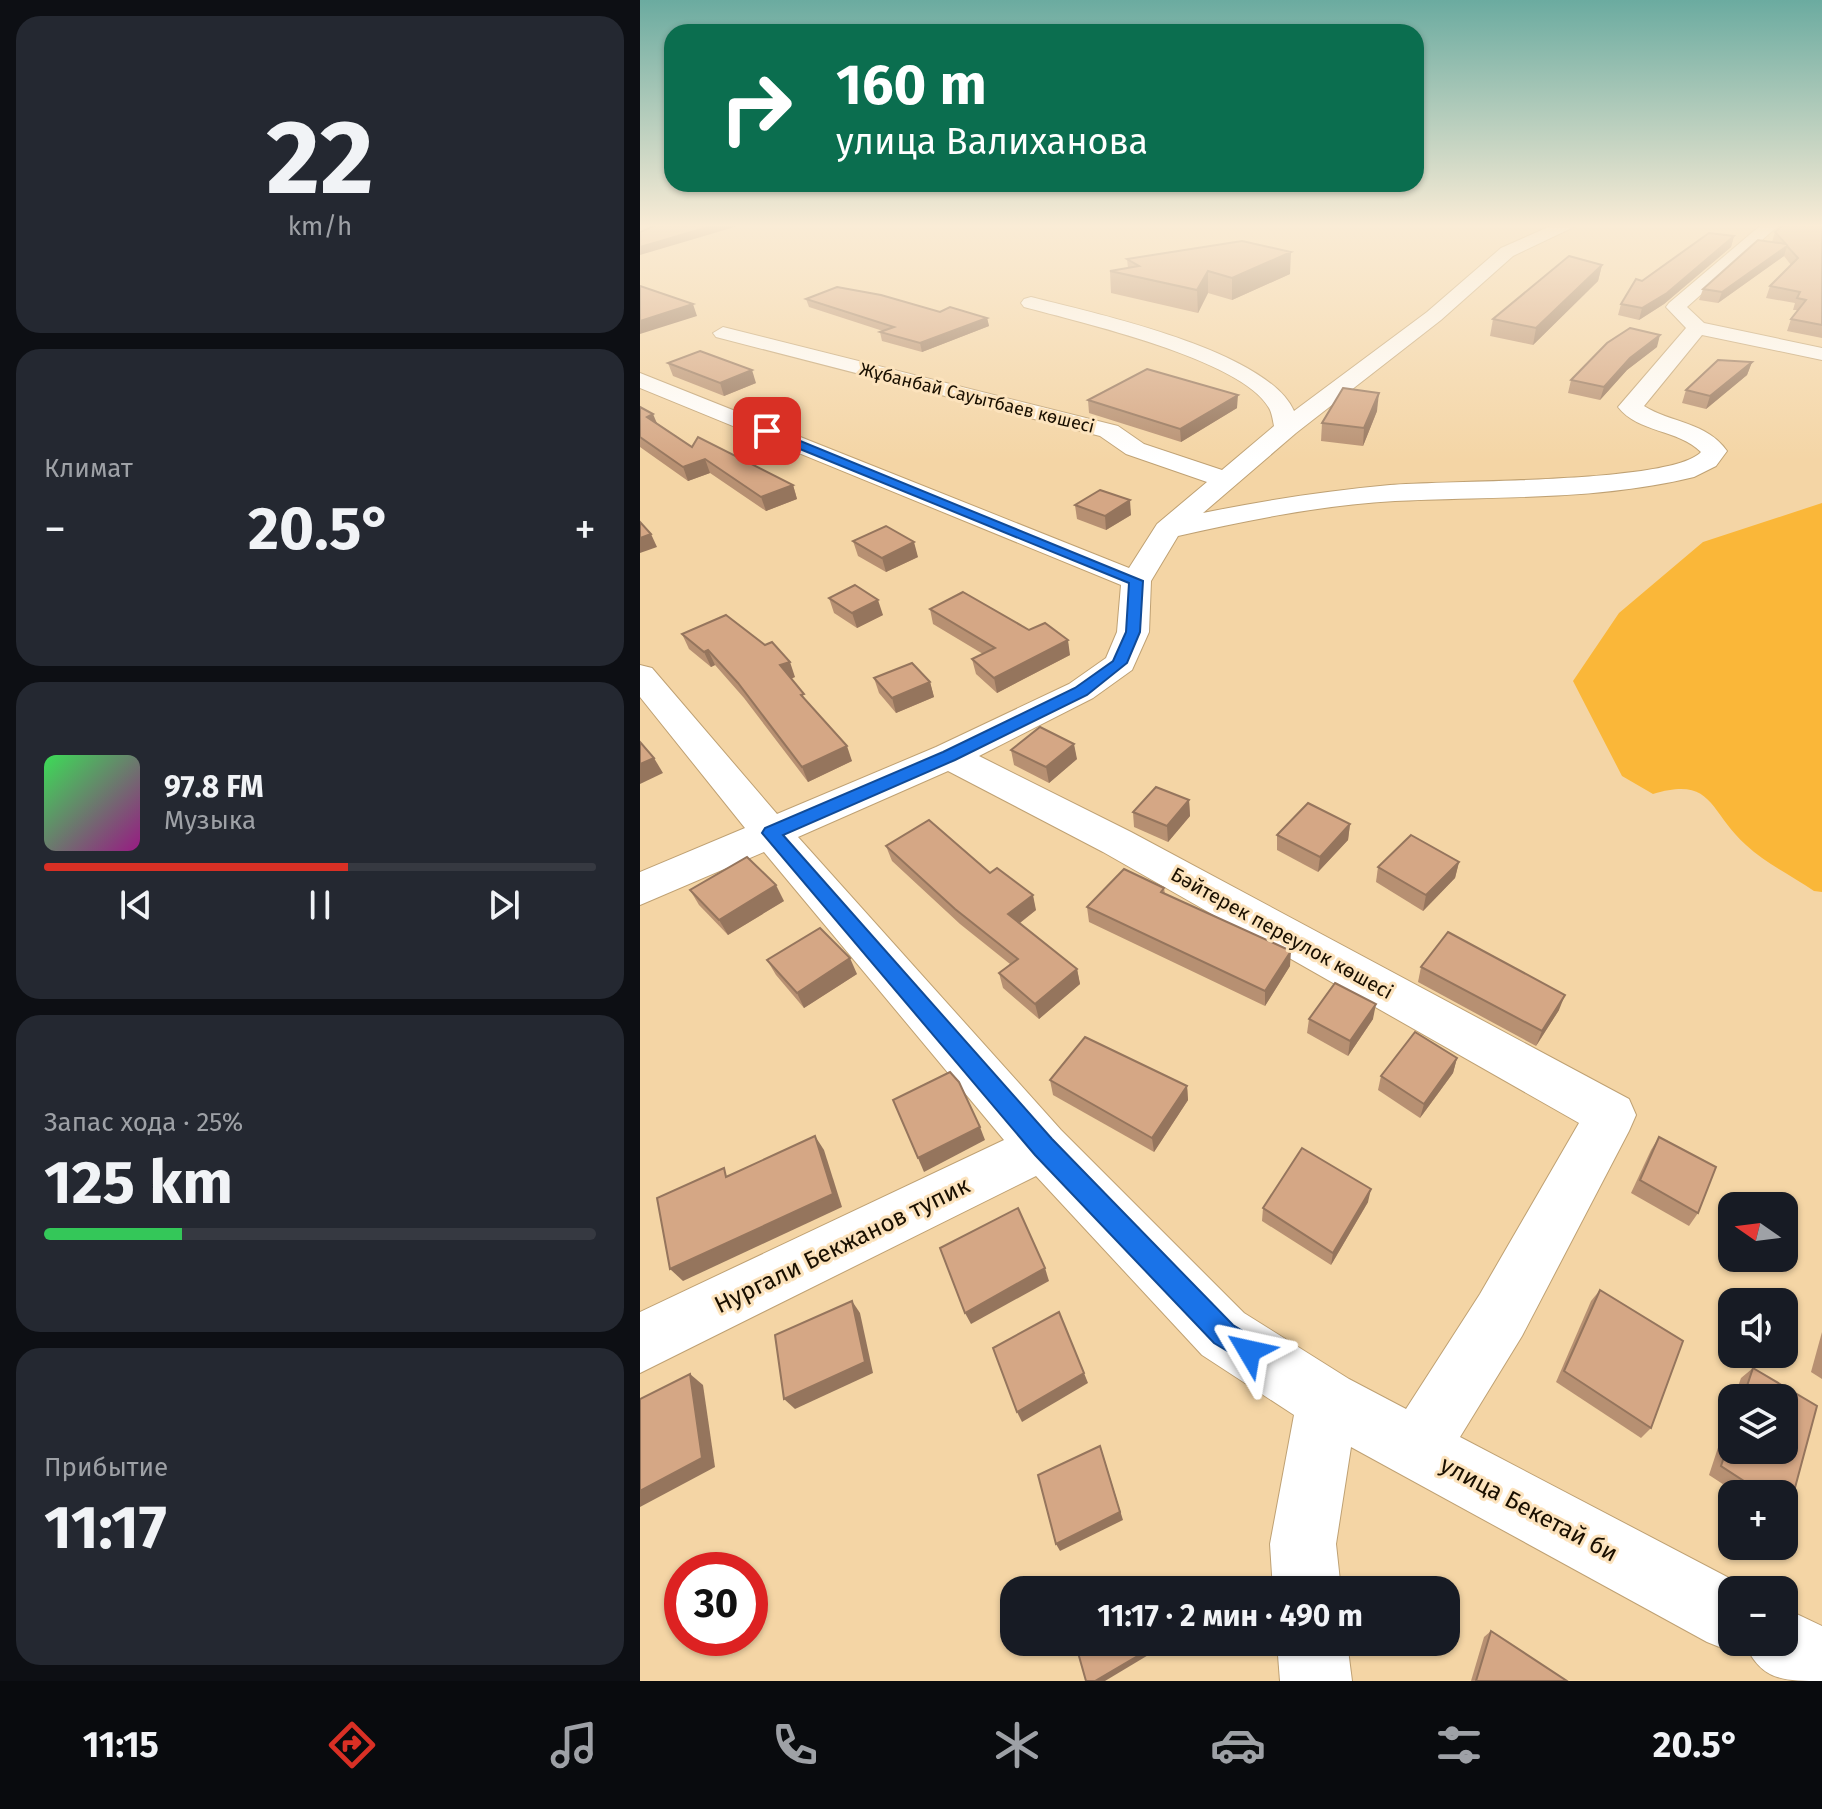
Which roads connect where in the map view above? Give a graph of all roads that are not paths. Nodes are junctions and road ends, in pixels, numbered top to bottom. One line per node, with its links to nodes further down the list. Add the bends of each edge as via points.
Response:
1 (1033, 303): 8 (street, via 1187,348 1224,364 1279,404)
2 (1448, 303): 8 (street)
3 (1680, 303): 4 (street, via 1676,307)
4 (1697, 328): 6 (street); 10 (street, via 1630,407 1642,417 1706,440 1714,451 1707,461 1685,471 1544,488 1392,493 1260,509)
5 (723, 333): 9 (street, Жұбанбай Сауытбаев көшесі, via 1109,431 1135,449)
6 (1822, 354)
7 (640, 380): 11 (street)
8 (1287, 428): 9 (street)
9 (1225, 480): 10 (street)
10 (1167, 530): 11 (street)
11 (1136, 581): 13 (street, via 1133,632 1120,663 1081,691)
12 (640, 675): 14 (street, улица Бекетай би)
13 (949, 756): 14 (street); 19 (street, Бәйтерек переулок көшесі, via 1117,842 1611,1115 1501,1315)
14 (771, 833): 15 (street); 16 (street, улица Бекетай би)
15 (640, 889)
16 (1043, 1147): 17 (street, Нургали Бекжанов тупик); 18 (street, улица Бекетай би, via 1223,1334)
17 (640, 1343)
18 (1327, 1401): 19 (street, улица Бекетай би); 20 (street, via 1303,1544)
19 (1417, 1449): 21 (street, улица Бекетай би)
20 (1306, 1576)
21 (1718, 1610)
22 (1798, 1651): 24 (street)
23 (1313, 1656): 25 (street)
24 (1822, 1664)
25 (1316, 1681)

